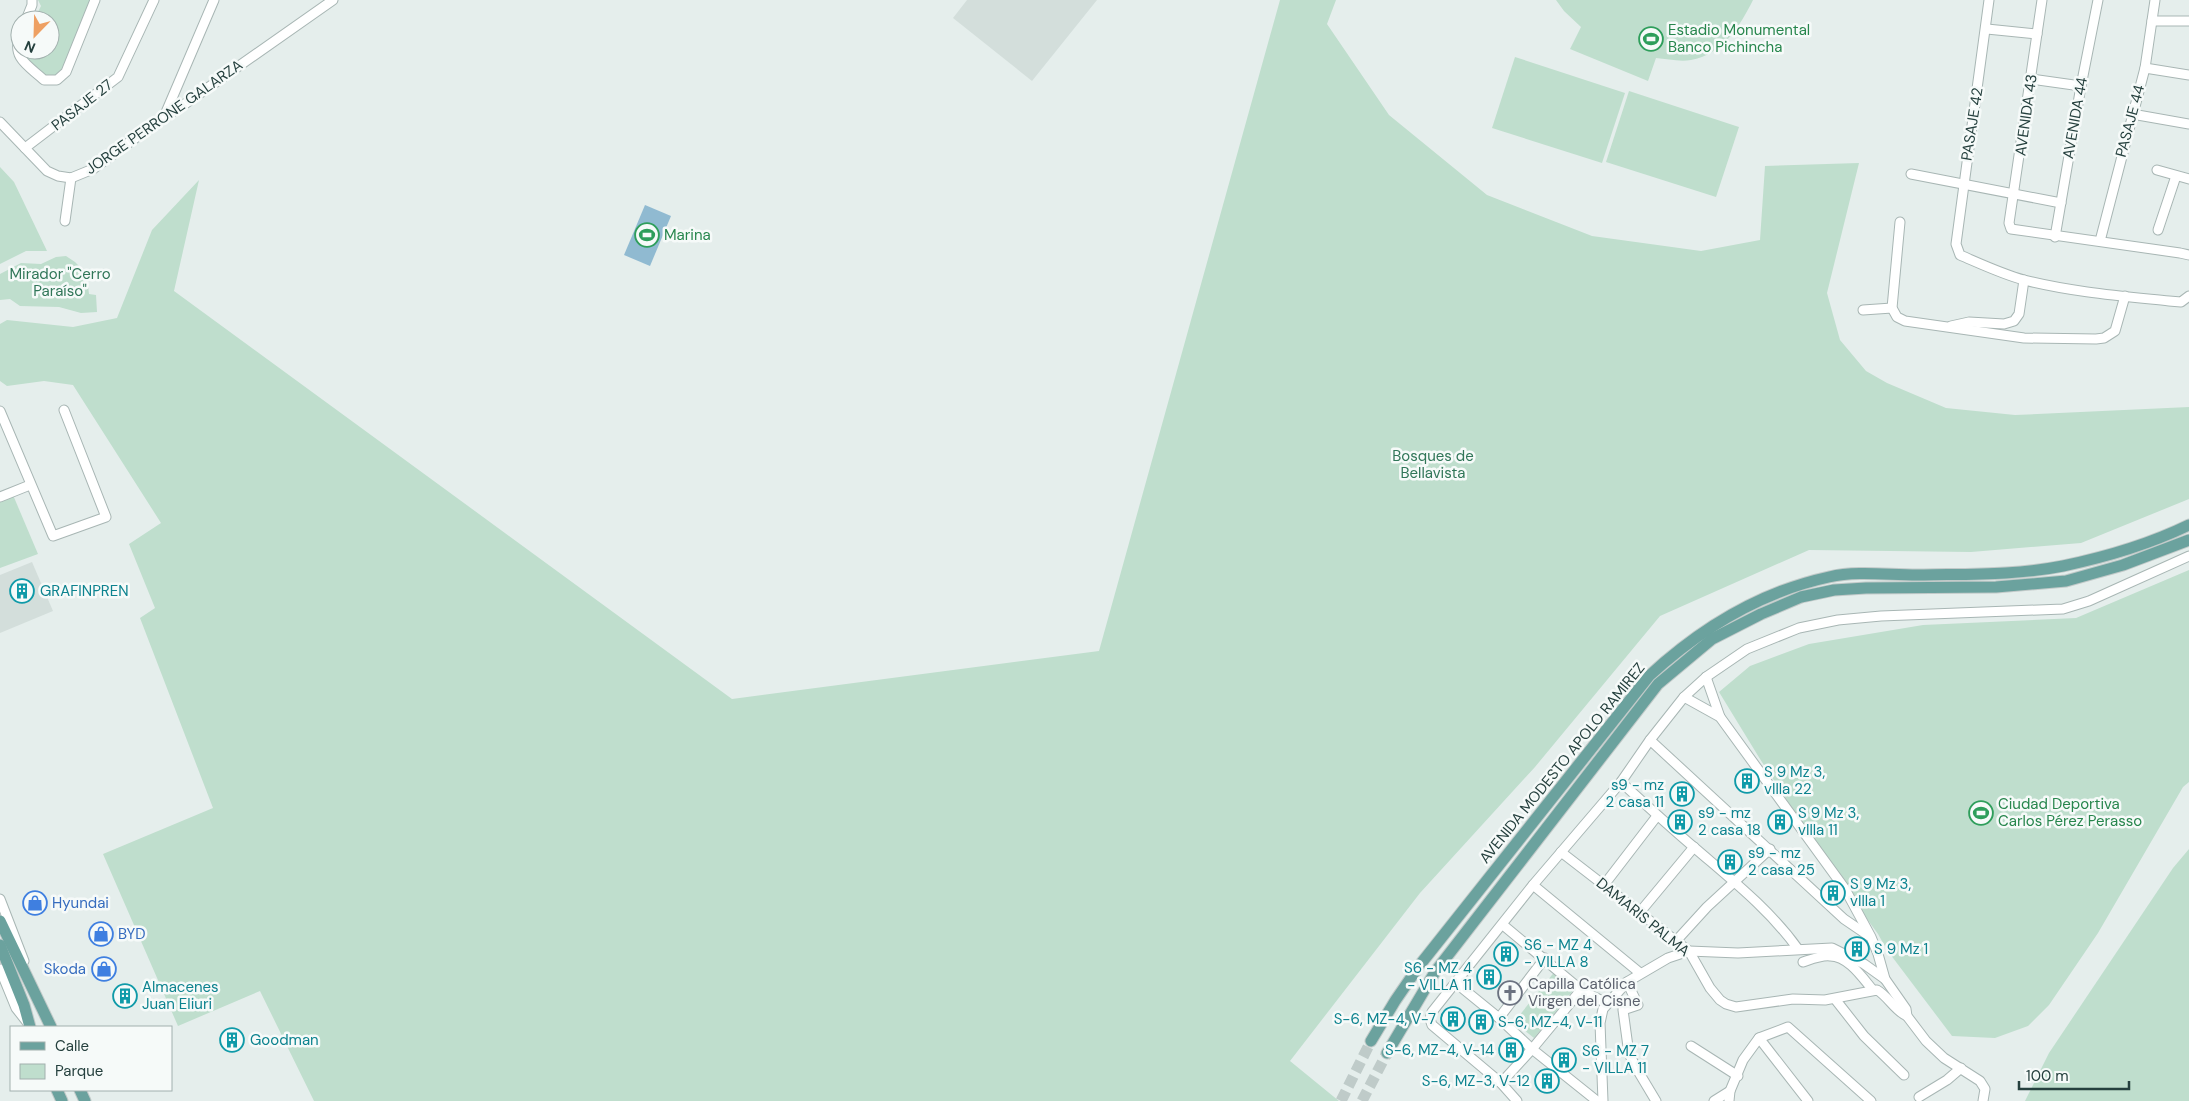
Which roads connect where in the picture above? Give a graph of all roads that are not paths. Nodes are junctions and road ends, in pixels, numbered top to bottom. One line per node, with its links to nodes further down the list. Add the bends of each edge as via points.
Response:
1 (95, 0): 13 (street, via 66,72 57,80 44,80)
2 (154, 0): 22 (street, PASAJE 27, via 118,76)
3 (214, 0): 19 (street)
4 (1989, 0): 11 (street, PASAJE 42)
5 (2042, 0): 12 (street, AVENIDA 43)
6 (2098, 0): 17 (street, AVENIDA 44)
7 (2155, 0): 9 (street, PASAJE 44)
8 (328, 1): 19 (street, JORGE PERRONE GALARZA)
9 (2152, 21): 10 (street); 14 (street, PASAJE 44)
10 (2189, 21)
11 (1987, 30): 12 (street); 28 (street, PASAJE 42)
12 (2038, 34): 16 (street, AVENIDA 43)
13 (22, 60)
14 (2145, 68): 15 (street); 18 (street, PASAJE 44)
15 (2189, 75)
16 (2031, 79): 17 (street); 29 (street, AVENIDA 43)
17 (2081, 86): 30 (street, AVENIDA 44)
18 (2132, 114): 21 (street); 35 (street, PASAJE 44)
19 (164, 117): 26 (street, JORGE PERRONE GALARZA, via 93,169)
20 (0, 122): 22 (street, JORGE PERRONE GALARZA)
21 (2189, 124)
22 (25, 148): 26 (street, JORGE PERRONE GALARZA, via 52,174)
23 (2157, 170): 25 (street)
24 (1911, 174): 28 (street)
25 (2176, 176): 27 (street); 33 (street)
26 (70, 178): 31 (street)
27 (2189, 179)
28 (1963, 184): 29 (street); 37 (street, PASAJE 42, via 1957,249 1960,255)
29 (2015, 193): 30 (street); 34 (street, AVENIDA 43, via 2011,229)
30 (2061, 203): 34 (street, AVENIDA 44)
31 (66, 221)
32 (1900, 222): 40 (street)
33 (2158, 230)
34 (2055, 237): 35 (street)
35 (2100, 242): 36 (street)
36 (2189, 256)
37 (2024, 280): 38 (street); 42 (street, via 2019,314 2014,321 2004,324 1969,322)
38 (2124, 296): 39 (street, via 2181,302); 42 (street, via 2115,331 2104,338 2024,338)
39 (2189, 296)
40 (1892, 308): 41 (street); 42 (street, via 1897,317 1905,321)
41 (1863, 310)
42 (1946, 327)
43 (64, 410): 45 (street, via 106,517 53,536)
44 (0, 411): 45 (street)
45 (30, 485): 46 (street)
46 (0, 497)
47 (2189, 525): 82 (main road, AVENIDA MODESTO APOLO RAMIREZ, via 2120,551 2062,566 1993,573 1832,576 1756,602 1705,630 1649,676 1419,966)
48 (2189, 540): 84 (main road, AVENIDA MODESTO APOLO RAMIREZ, via 2123,565 2066,580 1996,588 1834,590 1801,597 1712,639 1658,684 1435,972)
49 (2189, 556): 50 (street, via 2089,601 2063,609 1881,616 1799,628 1758,643)
50 (1706, 677): 51 (street); 52 (street)
51 (1684, 697): 52 (street); 53 (street)
52 (1720, 717): 66 (street, via 1845,889)
53 (1650, 740): 54 (street); 57 (street)
54 (1621, 782): 55 (street); 58 (street)
55 (1657, 816): 56 (street); 60 (street)
56 (1694, 847): 59 (street); 63 (street)
57 (1770, 849): 59 (street); 66 (street, via 1844,920)
58 (1561, 852): 60 (street, DAMARIS PALMA); 61 (street)
59 (1735, 882): 67 (street); 69 (street, via 1782,926)
60 (1604, 885): 63 (street, DAMARIS PALMA)
61 (1533, 886): 65 (street); 74 (street)
62 (0, 899): 78 (street, via 20,947)
63 (1640, 912): 67 (street, DAMARIS PALMA)
64 (0, 921): 68 (main road)
65 (1504, 925): 71 (street); 77 (street)
66 (1871, 937): 75 (street)
67 (1676, 941): 70 (street, DAMARIS PALMA)
68 (4, 942): 78 (main road); 87 (main road)
69 (1798, 948): 70 (street, via 1738,953); 75 (street, via 1832,948)
70 (1689, 952): 74 (street); 81 (street, DAMARIS PALMA, via 1710,988 1726,1004 1736,1007)
71 (1545, 958): 79 (street); 86 (street)
72 (1803, 962): 80 (street, via 1836,956 1855,969)
73 (0, 969): 87 (street, via 16,1008)
74 (1640, 973): 76 (street)
75 (1885, 979): 85 (street, via 1906,1008)
76 (1627, 982): 83 (street); 103 (street, via 1638,1005 1623,1010 1630,1054)
77 (1456, 983): 86 (street); 97 (street, via 1432,1012 1432,1025)
78 (31, 986): 88 (main road)
79 (1581, 990): 83 (street); 92 (street)
80 (1872, 990): 81 (street, DAMARIS PALMA); 85 (street, via 1885,994)
81 (1835, 999): 95 (street, via 1864,1036)
82 (1395, 1001): 84 (main road); 90 (main road, AVENIDA MODESTO APOLO RAMIREZ)
83 (1606, 1003): 102 (street, via 1600,1023)
84 (1411, 1010): 93 (main road, AVENIDA MODESTO APOLO RAMIREZ)
85 (1907, 1016): 94 (street, via 1926,1041)
86 (1499, 1018): 92 (street)
87 (29, 1025)
88 (51, 1026)
89 (1759, 1038): 96 (street, via 1743,1060); 106 (street); 107 (street, via 1788,1027)
90 (1371, 1041)
91 (1691, 1046): 96 (street)
92 (1532, 1050): 97 (street); 101 (street)
93 (1387, 1053)
94 (1961, 1068): 99 (street); 108 (street, via 1985,1089)
95 (1904, 1075)
96 (1738, 1076): 98 (street)
97 (1501, 1083): 100 (street)
98 (1730, 1091): 104 (street); 105 (street)
99 (1919, 1097)
100 (1517, 1101)
101 (1597, 1101)
102 (1603, 1101)
103 (1656, 1101)
104 (1714, 1101)
105 (1729, 1101)
106 (1808, 1101)
107 (1871, 1101)
108 (1983, 1101)

